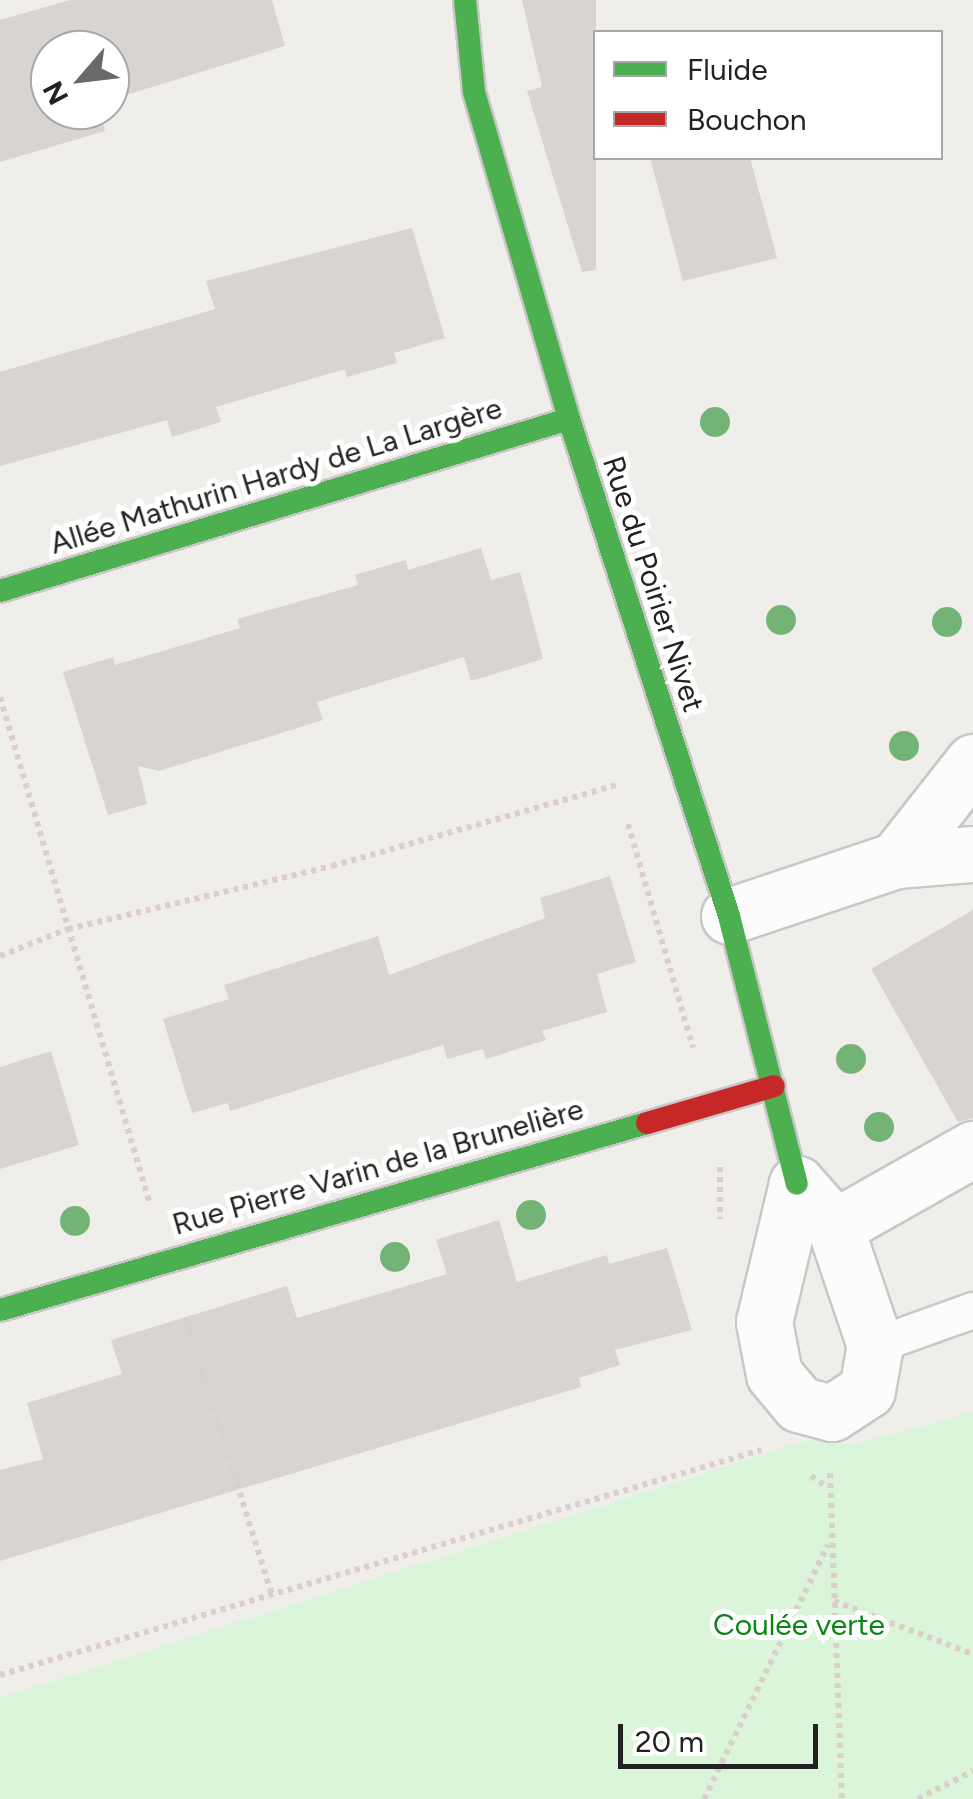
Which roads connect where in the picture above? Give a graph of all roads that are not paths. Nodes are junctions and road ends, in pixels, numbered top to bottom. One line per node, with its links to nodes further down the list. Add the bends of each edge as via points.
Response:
1 (465, 0): 2 (street, Rue du Poirier Nivet, via 474,92)
2 (570, 419): 3 (street, Allée Mathurin Hardy de La Largère); 7 (street, Rue du Poirier Nivet)
3 (0, 590)
4 (973, 762): 6 (street)
5 (970, 854): 6 (street)
6 (896, 860): 7 (street)
7 (728, 916): 8 (street, Rue du Poirier Nivet)
8 (774, 1086): 10 (street, Rue du Poirier Nivet); 12 (street, Rue Pierre Varin de la Brunelière)
9 (973, 1149): 11 (street)
10 (797, 1184): 11 (street); 14 (street, via 764,1322 774,1374 798,1404 832,1413 867,1390)
11 (835, 1227): 14 (street)
12 (0, 1310)
13 (973, 1310): 14 (lane)
14 (874, 1345)

